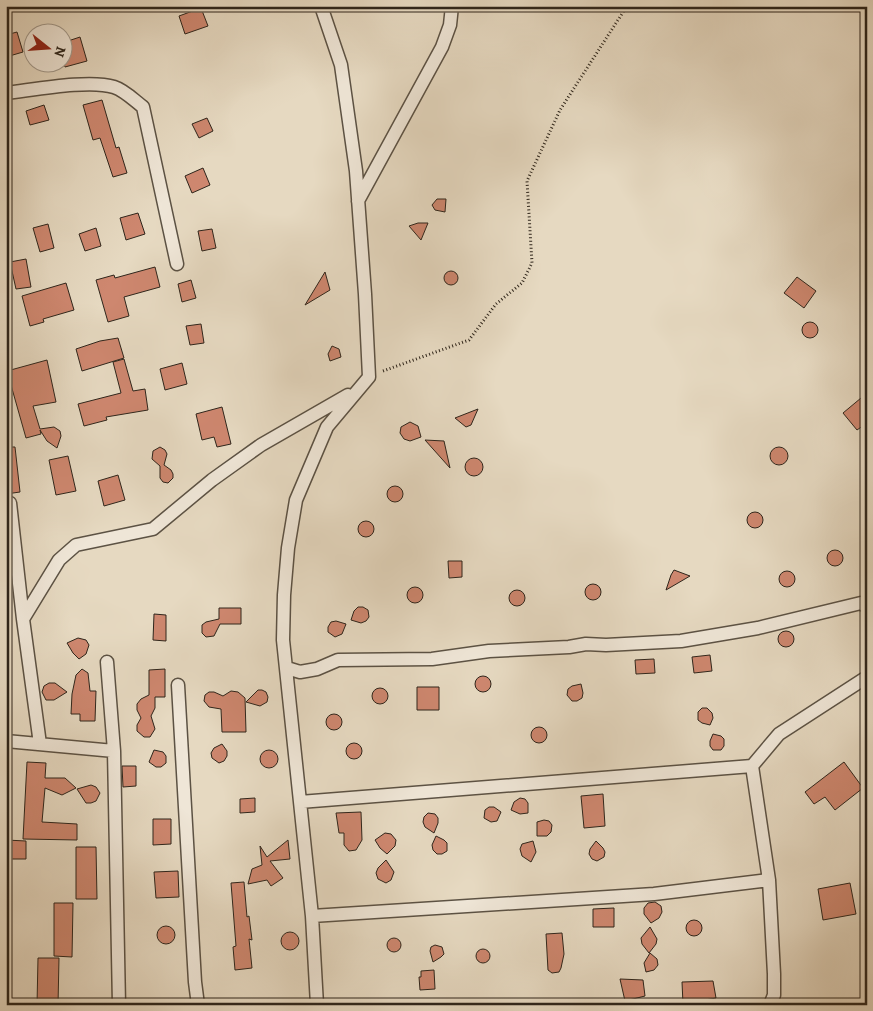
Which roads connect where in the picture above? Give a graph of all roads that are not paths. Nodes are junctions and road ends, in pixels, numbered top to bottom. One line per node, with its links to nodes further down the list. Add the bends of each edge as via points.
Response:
1 (321, 6): 4 (street, via 341,65)
2 (452, 6): 4 (street, via 450,25 442,47)
3 (6, 93): 5 (street, via 99,85 115,87 143,107)
4 (358, 201): 6 (street, via 368,376)
5 (177, 264)
6 (355, 391): 9 (street, via 261,445 153,529 76,545 59,560); 11 (street, via 327,427 296,500 284,594 283,640)
7 (10, 503): 9 (street)
8 (867, 607): 11 (street, via 862,603 758,628 682,641 586,644 432,659 338,660 300,672)
9 (23, 619): 15 (street)
10 (107, 662): 16 (street)
11 (287, 668): 18 (street)
12 (867, 677): 17 (street, via 779,734)
13 (178, 685): 22 (street)
14 (6, 741): 15 (street)
15 (40, 744): 16 (street)
16 (114, 751): 21 (street)
17 (752, 766): 18 (street); 19 (street)
18 (300, 802): 20 (street)
19 (768, 880): 20 (street, via 654,894); 24 (street, via 774,974 774,995)
20 (312, 916): 23 (street)
21 (119, 1005)
22 (198, 1005)
23 (317, 1005)
24 (770, 1005)

